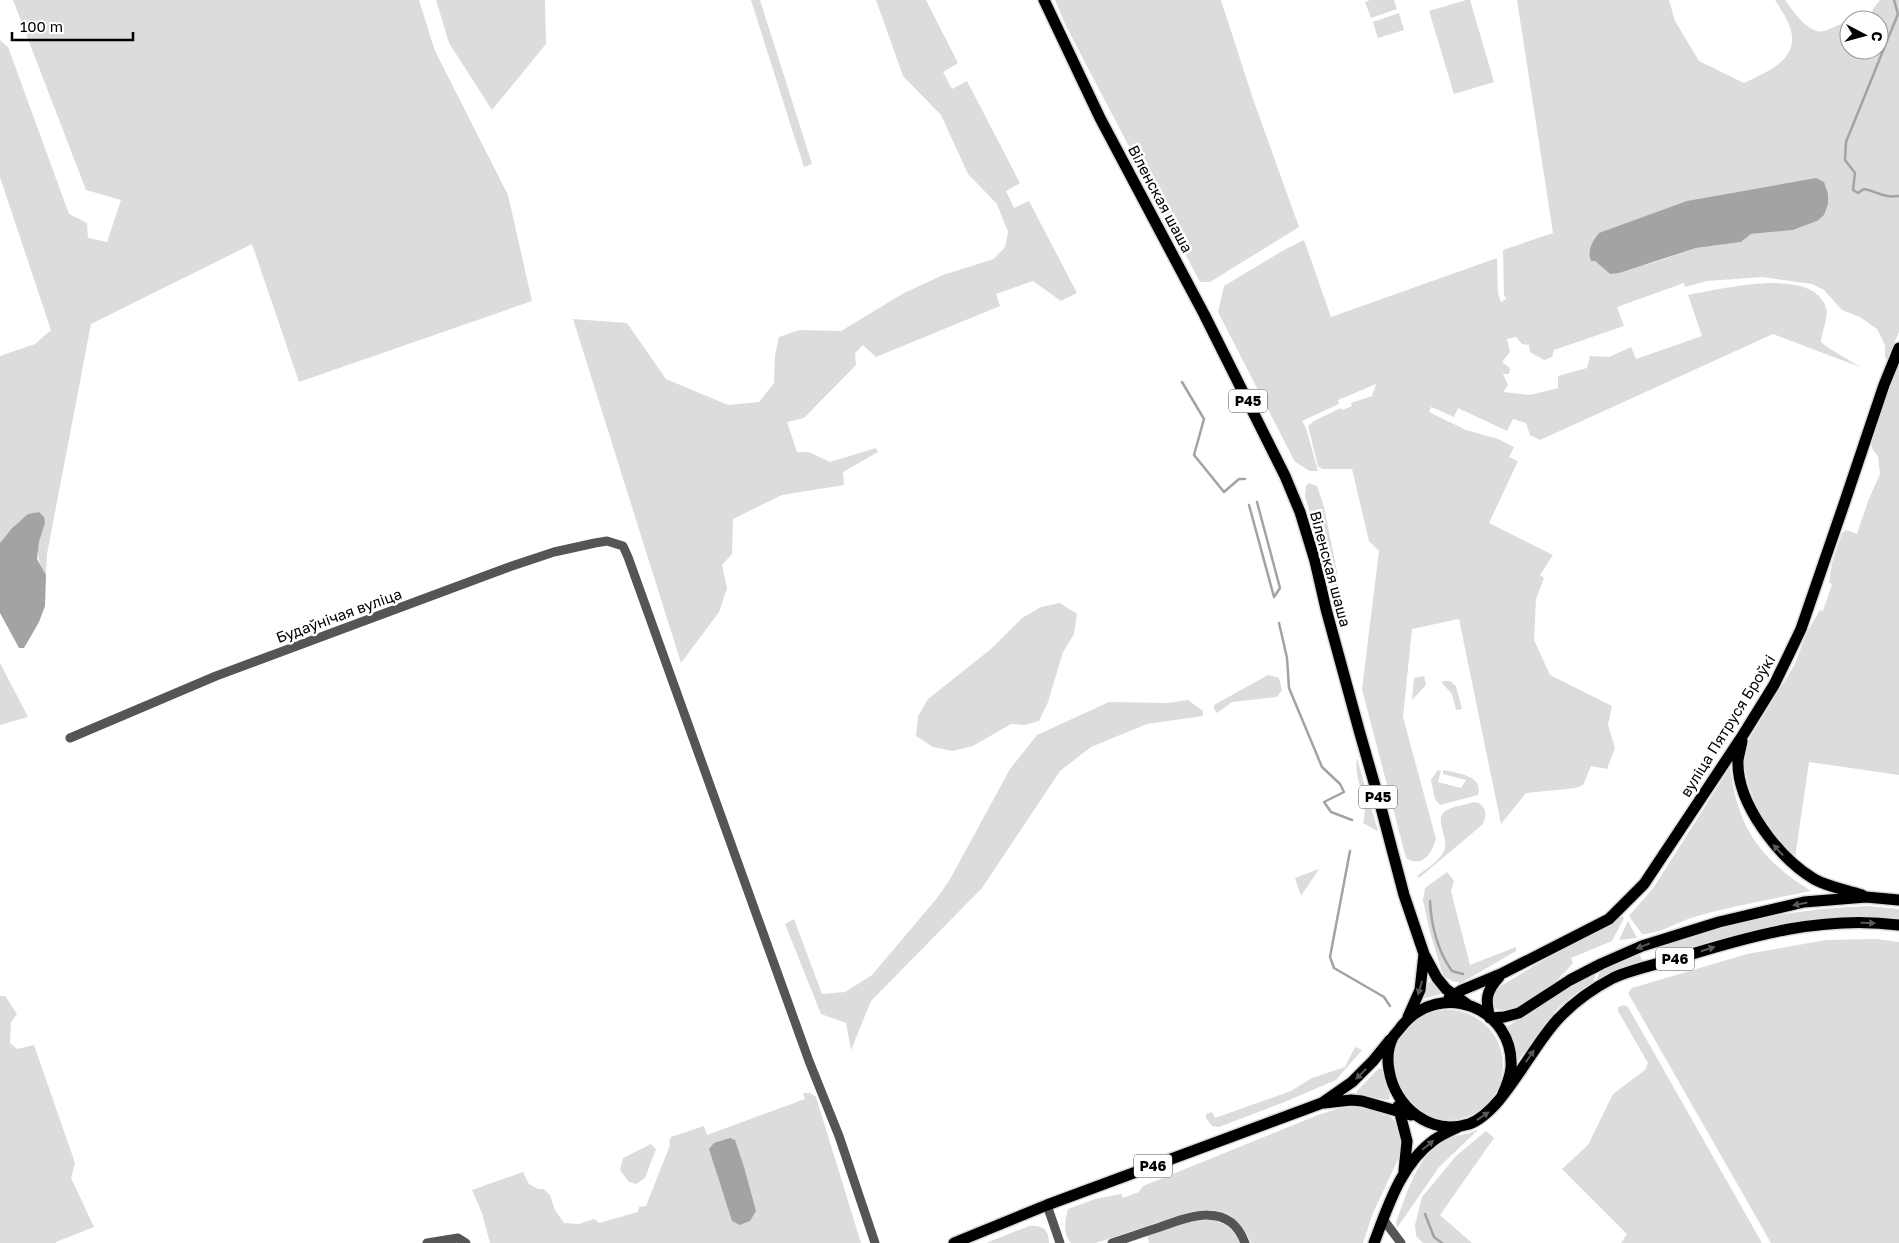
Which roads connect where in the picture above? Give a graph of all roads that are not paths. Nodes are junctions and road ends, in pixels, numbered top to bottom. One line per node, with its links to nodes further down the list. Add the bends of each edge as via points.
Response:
1 (1044, 0): 8 (main road, Віленская шаша / Р45, via 1100,118 1285,476 1300,512 1404,895)
2 (1899, 348): 3 (main road, вуліца Пятруся Броўкі, via 1801,629 1774,686)
3 (1743, 735): 5 (main road, one-way to 3, via 1816,880 1790,862 1771,841 1742,786 1738,761); 9 (main road, вуліца Пятруся Броўкі, via 1644,884 1621,909 1610,919)
4 (70, 738): 27 (street, Будаўнічая вуліца, via 216,676 509,567 595,543 607,541 623,546 839,1136)
5 (1866, 897): 6 (main road, Р46); 13 (main road, Р46, one-way to 13, via 1804,902 1719,922 1659,941 1609,960 1519,1013)
6 (1899, 900)
7 (1899, 925): 17 (main road, Р46, one-way to 7, via 1558,1018 1580,999 1615,978 1726,943 1785,929 1831,923)
8 (1424, 954): 10 (main road, Р45, via 1437,978); 14 (main road, Р45, one-way to 14, via 1420,990)
9 (1503, 973): 10 (main road, вуліца Пятруся Броўкі); 13 (main road, via 1486,997)
10 (1454, 995): 11 (main road, вуліца Пятруся Броўкі); 12 (main road, Р45)
11 (1438, 1003): 12 (main road, Р46); 14 (main road, Р46, via 1416,1012)
12 (1468, 1004): 13 (main road, Р46)
13 (1490, 1018): 17 (main road, Р46, via 1500,1029 1510,1054 1511,1067)
14 (1407, 1020): 15 (main road, Р46)
15 (1393, 1037): 16 (main road, Р46, via 1387,1058); 18 (main road, Р46, one-way to 18, via 1352,1082)
16 (1395, 1093): 19 (main road); 20 (main road, Р46)
17 (1502, 1096): 21 (main road, Р46, one-way to 17, via 1482,1118)
18 (1322, 1103): 19 (main road, Р46, via 1351,1100); 23 (main road, Р46)
19 (1399, 1111): 20 (main road, Р46); 22 (main road, via 1407,1141)
20 (1416, 1116): 21 (main road, Р46, via 1441,1126)
21 (1458, 1126): 22 (main road, one-way to 21, via 1434,1139)
22 (1404, 1171): 24 (main road)
23 (1047, 1205): 28 (main road, Р46); 29 (street)
24 (1383, 1219): 32 (main road); 33 (street)
25 (427, 1243): 26 (street, via 458,1238)
26 (466, 1243)
27 (875, 1243)
28 (954, 1243)
29 (1060, 1243)
30 (1112, 1243): 31 (street, via 1198,1214 1211,1214 1232,1223)
31 (1245, 1243)
32 (1374, 1243)
33 (1401, 1243)

